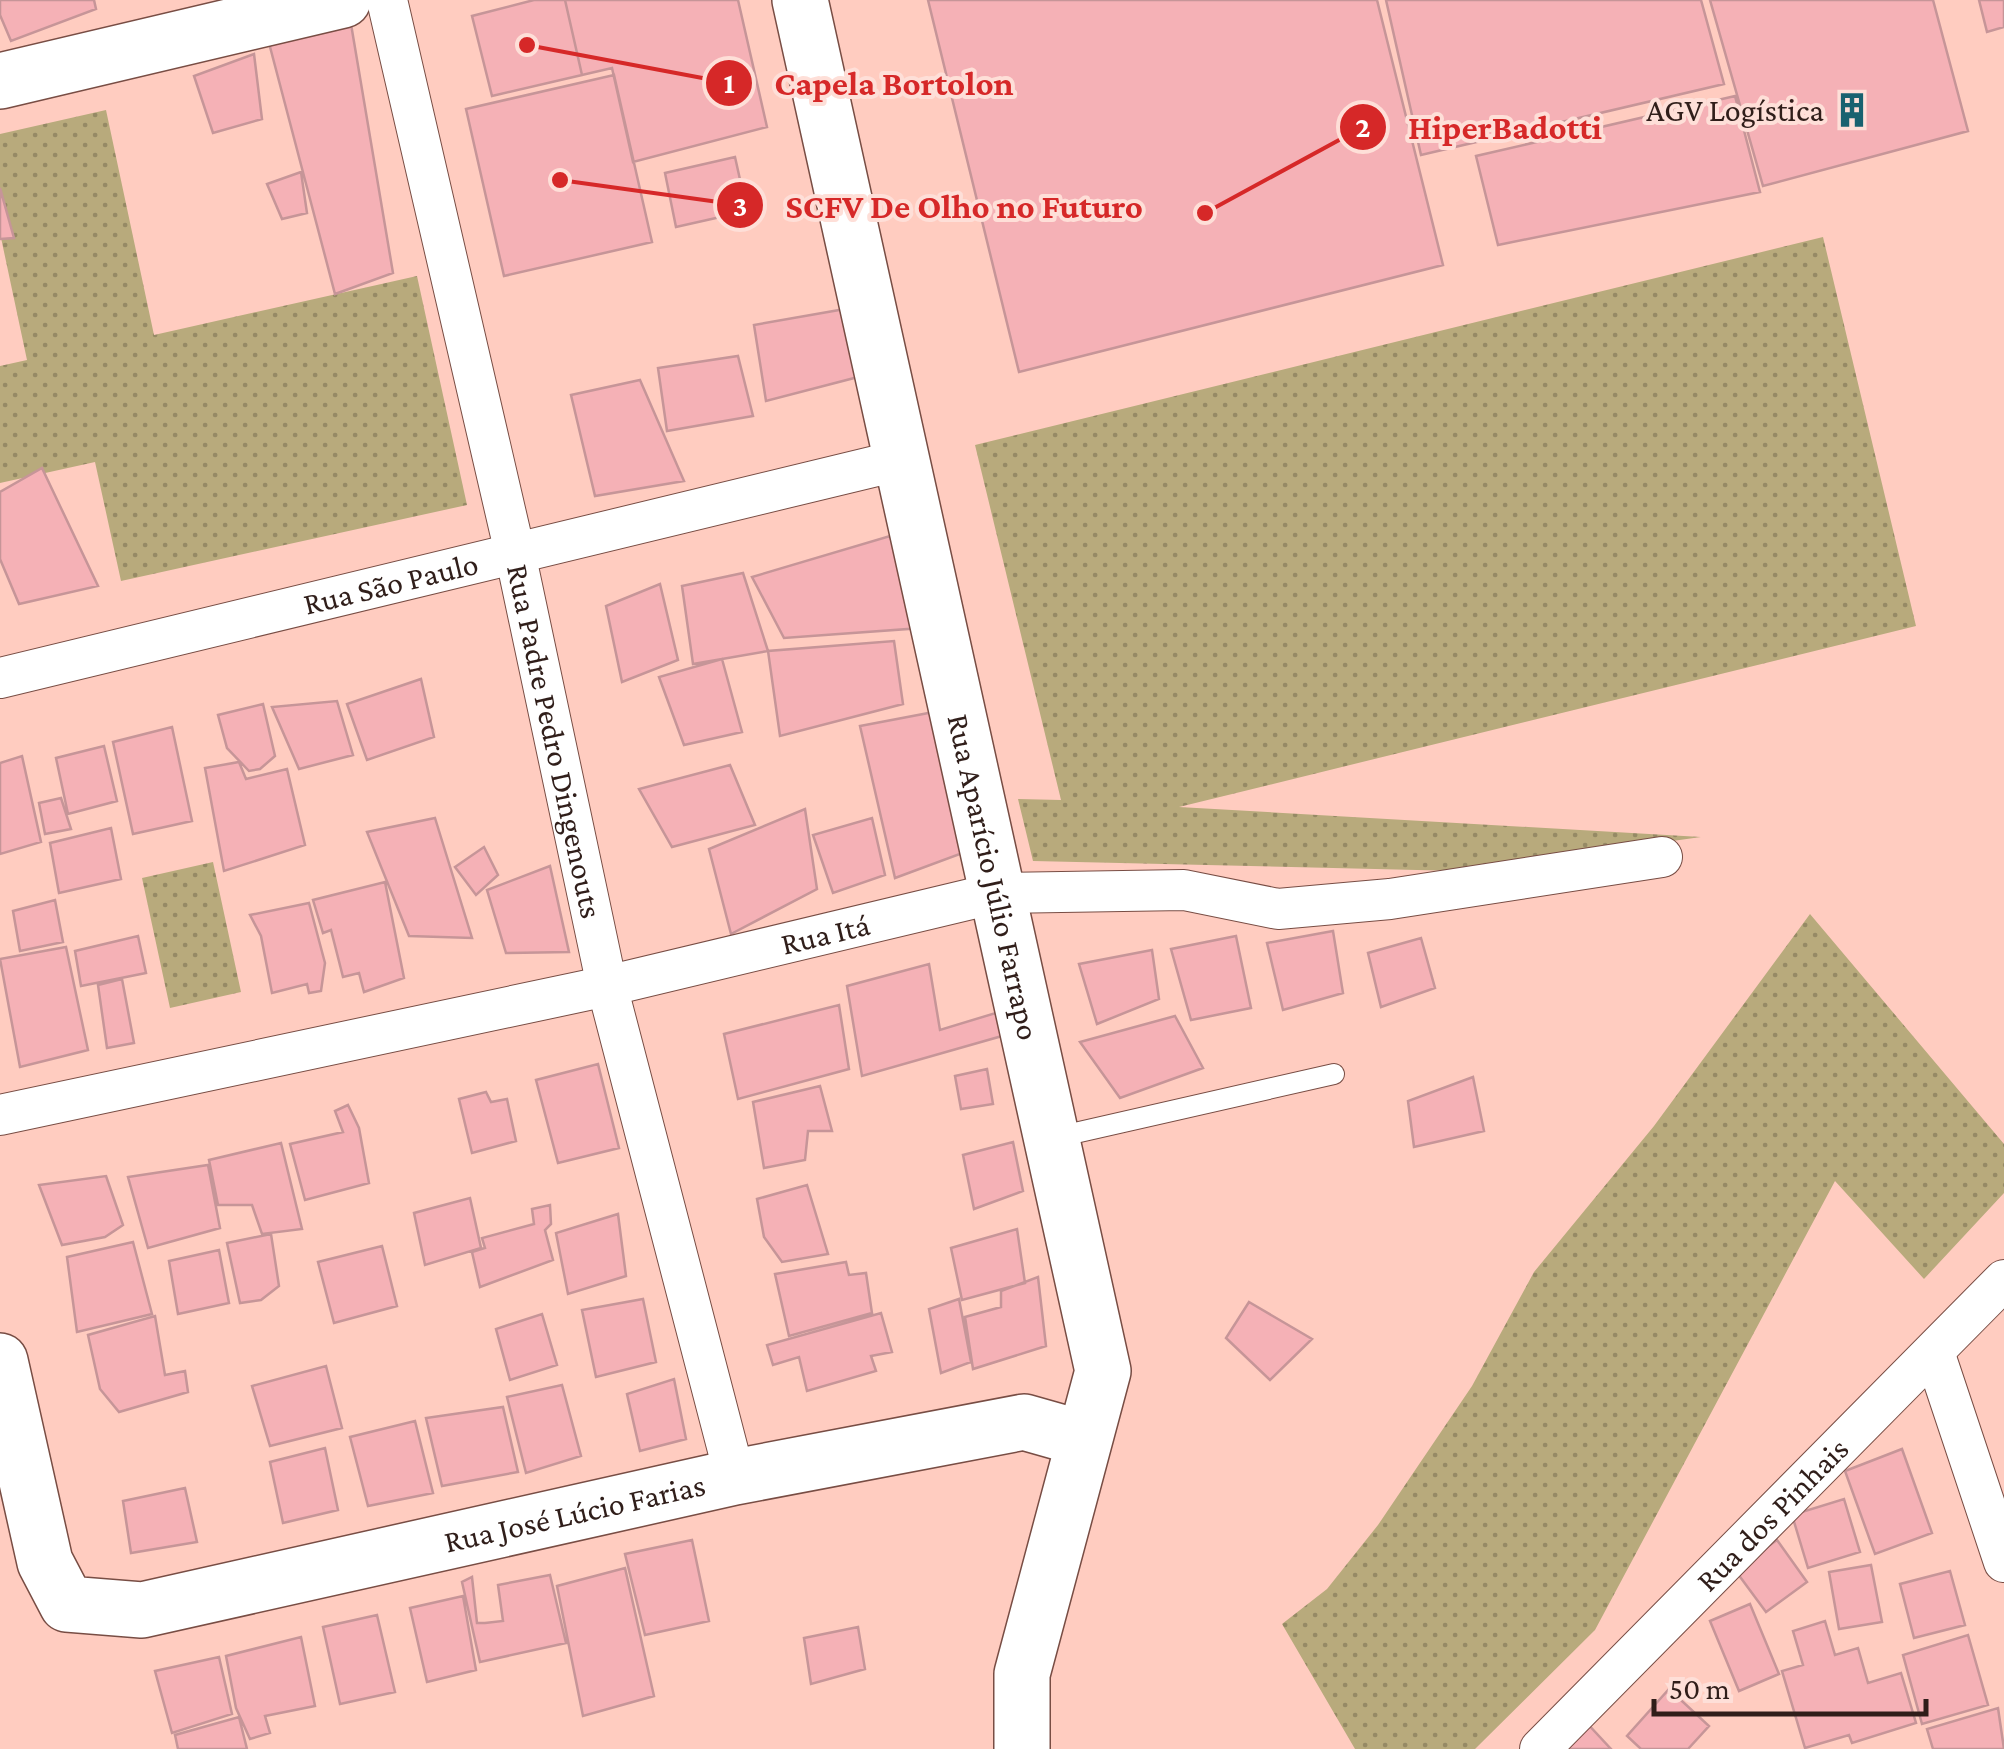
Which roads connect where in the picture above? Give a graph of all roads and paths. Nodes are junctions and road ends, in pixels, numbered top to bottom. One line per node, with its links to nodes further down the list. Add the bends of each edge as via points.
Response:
1 (343, 0): 4 (street)
2 (387, 0): 6 (street, Rua Padre Pedro Dingenouts)
3 (800, 0): 5 (street, Rua Aparício Júlio Farrapo)
4 (0, 80)
5 (901, 460): 6 (street, Rua São Paulo); 9 (street, Rua Aparício Júlio Farrapo)
6 (515, 553): 7 (street, Rua São Paulo); 10 (street, Rua Padre Pedro Dingenouts)
7 (0, 678)
8 (1662, 857): 9 (street, Rua Itá, via 1407,897 1278,909 1184,890)
9 (996, 893): 10 (street, Rua Itá); 13 (street, Rua Aparício Júlio Farrapo)
10 (607, 986): 12 (street, Rua Itá); 18 (street, Rua Padre Pedro Dingenouts)
11 (1334, 1074): 13 (lane)
12 (0, 1115)
13 (1053, 1138): 17 (street, Rua Aparício Júlio Farrapo, via 1103,1371)
14 (2004, 1280): 15 (street, Rua dos Pinhais)
15 (1934, 1352): 19 (street); 21 (street, Rua dos Pinhais)
16 (0, 1361): 18 (street, Rua José Lúcio Farias, via 45,1562 66,1604 142,1610)
17 (1084, 1439): 18 (street, Rua José Lúcio Farias, via 1024,1422); 20 (street, Rua Aparício Júlio Farrapo, via 1022,1674)
18 (736, 1477)
19 (2004, 1562)
20 (1022, 1749)
21 (1540, 1749)

